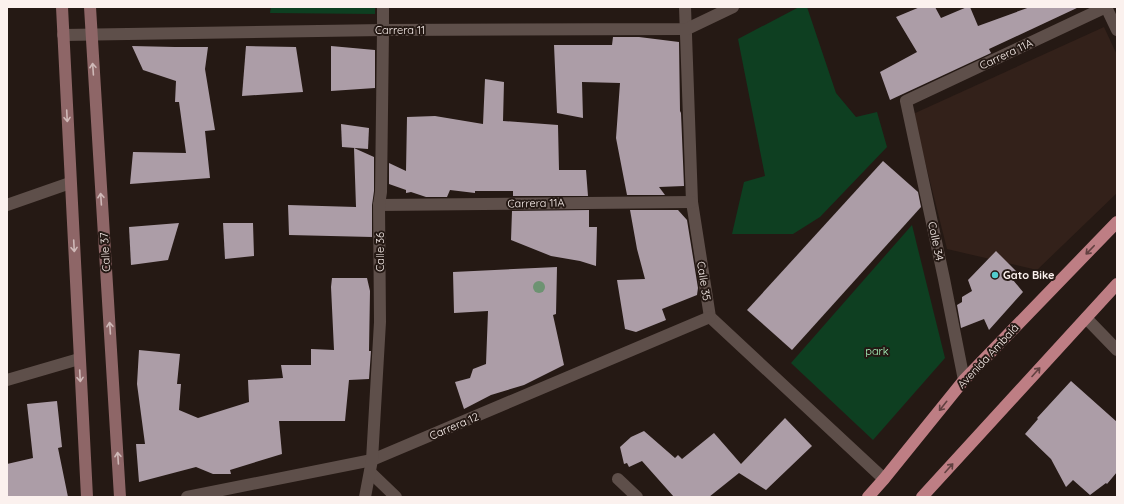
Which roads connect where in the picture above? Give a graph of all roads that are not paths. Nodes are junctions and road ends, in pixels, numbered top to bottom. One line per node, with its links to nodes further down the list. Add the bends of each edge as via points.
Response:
1 (62, 7): 10 (main road)
2 (90, 7): 11 (main road, Calle 37)
3 (382, 7): 8 (street, Calle 36)
4 (685, 7): 7 (street, Calle 35)
5 (733, 7): 7 (street, Carrera 11)
6 (1106, 7): 9 (street); 12 (street, Carrera 11A)
7 (687, 28): 8 (street, Carrera 11); 14 (street, Calle 35)
8 (383, 30): 11 (street, Carrera 11); 15 (street, Calle 36)
9 (1117, 30)
10 (63, 35): 11 (street, Carrera 11); 13 (main road, one-way to 13)
11 (91, 35): 29 (main road, Calle 37, one-way to 11)
12 (906, 101): 24 (street, Calle 34)
13 (70, 183): 16 (street); 22 (main road, one-way to 22)
14 (692, 202): 15 (street, Carrera 11A); 19 (street, Calle 35)
15 (380, 204): 25 (street, Calle 36, via 380,322)
16 (7, 205)
17 (1117, 222): 24 (main road, Avenida Ambalá, one-way to 24)
18 (1117, 284): 20 (main road)
19 (710, 317): 25 (street, Carrera 12); 27 (street)
20 (1086, 318): 21 (street); 35 (main road, one-way to 20)
21 (1117, 350)
22 (79, 359): 23 (street); 28 (main road, one-way to 28)
23 (7, 380)
24 (964, 380): 27 (main road, Avenida Ambalá, one-way to 27)
25 (371, 466): 30 (street, Carrera 12); 31 (street, Calle 36); 32 (street)
26 (618, 479): 33 (street)
27 (884, 479): 34 (main road, Avenida Ambalá)
28 (87, 497)
29 (120, 497)
30 (187, 497)
31 (365, 497)
32 (396, 497)
33 (637, 497)
34 (868, 497)
35 (922, 497)

